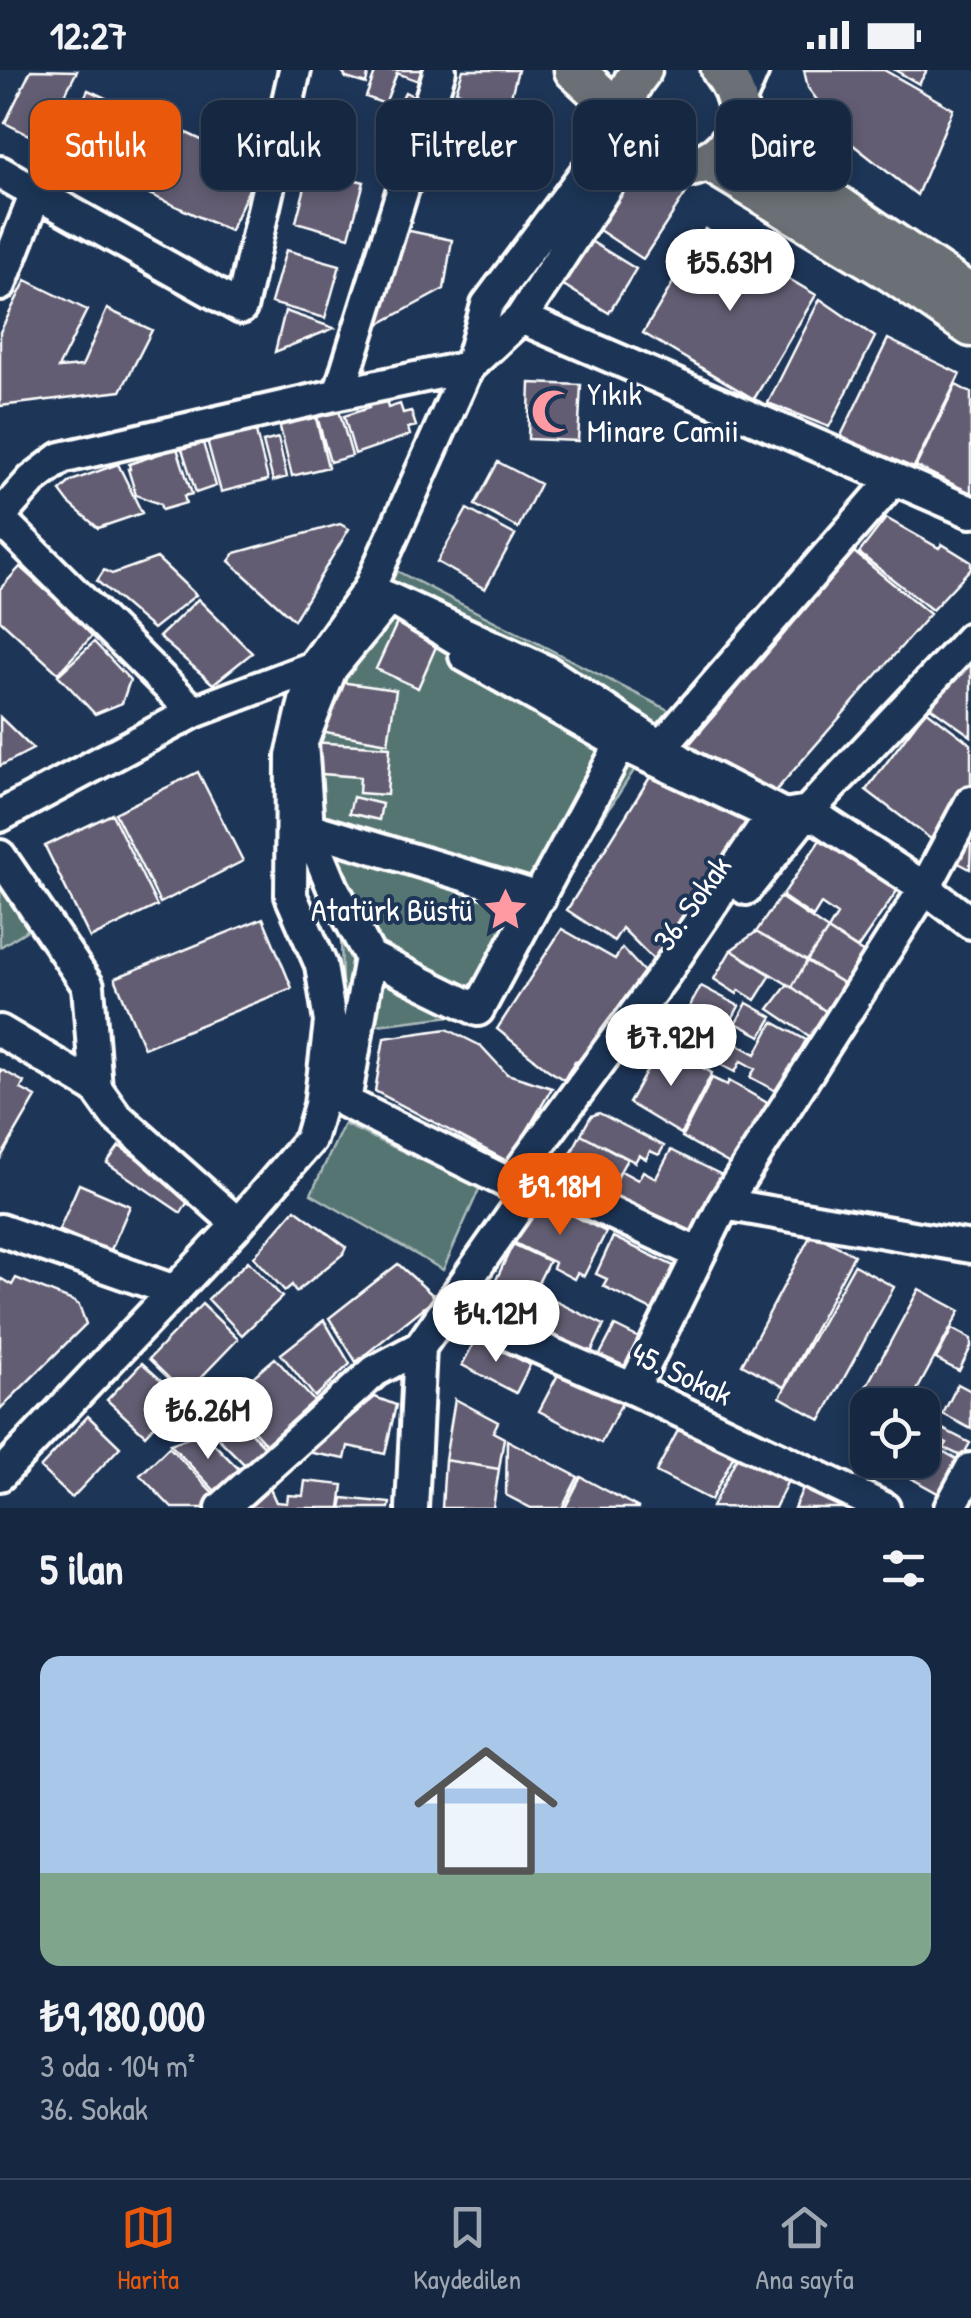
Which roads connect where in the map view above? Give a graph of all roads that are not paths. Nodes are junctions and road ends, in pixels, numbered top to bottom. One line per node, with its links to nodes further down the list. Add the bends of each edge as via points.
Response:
1 (296, 70): 18 (street, via 242,308)
2 (440, 70): 24 (street)
3 (574, 70): 7 (main road)
4 (642, 70): 8 (main road)
5 (721, 70): 9 (main road)
6 (752, 70): 10 (street)
7 (602, 100)
8 (625, 100)
9 (735, 100)
10 (743, 100)
11 (716, 157): 12 (main road)
12 (709, 162): 13 (main road); 22 (main road)
13 (696, 167)
14 (0, 172): 18 (street)
15 (578, 190): 23 (street, via 487,305)
16 (593, 190): 21 (street)
17 (815, 190): 20 (main road)
18 (36, 193): 19 (street)
19 (0, 285)
20 (971, 295)
21 (521, 318): 23 (street); 25 (street)
22 (971, 327)
23 (470, 365): 24 (street); 30 (street)
24 (339, 394): 26 (street, via 61,458)
25 (894, 479): 28 (street); 35 (street)
26 (32, 480): 27 (street); 29 (street)
27 (0, 492)
28 (971, 512)
29 (0, 518): 33 (street)
30 (379, 594): 32 (street); 34 (street, via 467,645 465,656); 35 (street, via 548,672); 39 (street, via 331,669 302,742)
31 (970, 643): 37 (street, 36. Sokak)
32 (313, 667): 33 (street); 47 (street, via 292,756 290,896 321,965 330,1022)
33 (194, 712): 38 (street)
34 (621, 744): 42 (street); 44 (street, via 772,815 510,1184 345,1102)
35 (660, 747): 37 (street, via 784,815)
36 (971, 802): 41 (street)
37 (808, 811): 41 (street); 48 (street, 36. Sokak)
38 (0, 816)
39 (308, 828): 42 (street); 44 (street)
40 (0, 856): 46 (street, via 88,986)
41 (926, 888): 43 (street); 49 (street)
42 (540, 898): 44 (street, via 478,1010)
43 (971, 923)
44 (370, 957)
45 (0, 1031): 46 (street)
46 (96, 1088): 50 (street, via 116,1116)
47 (320, 1105): 48 (street); 50 (street, via 310,1140)
48 (524, 1198): 53 (street, via 553,1186); 55 (street, 36. Sokak)
49 (724, 1204): 52 (street); 53 (street)
50 (238, 1224): 54 (street)
51 (0, 1230): 54 (street)
52 (971, 1247)
53 (699, 1254): 57 (street)
54 (175, 1291): 59 (street)
55 (448, 1308): 56 (street, 36. Sokak); 57 (street, 45. Sokak)
56 (420, 1347): 60 (street, via 375,1371); 61 (street)
57 (633, 1389): 62 (street, 45. Sokak)
58 (971, 1470): 63 (street)
59 (0, 1475)
60 (222, 1508)
61 (412, 1508)
62 (884, 1508)
63 (950, 1508)

